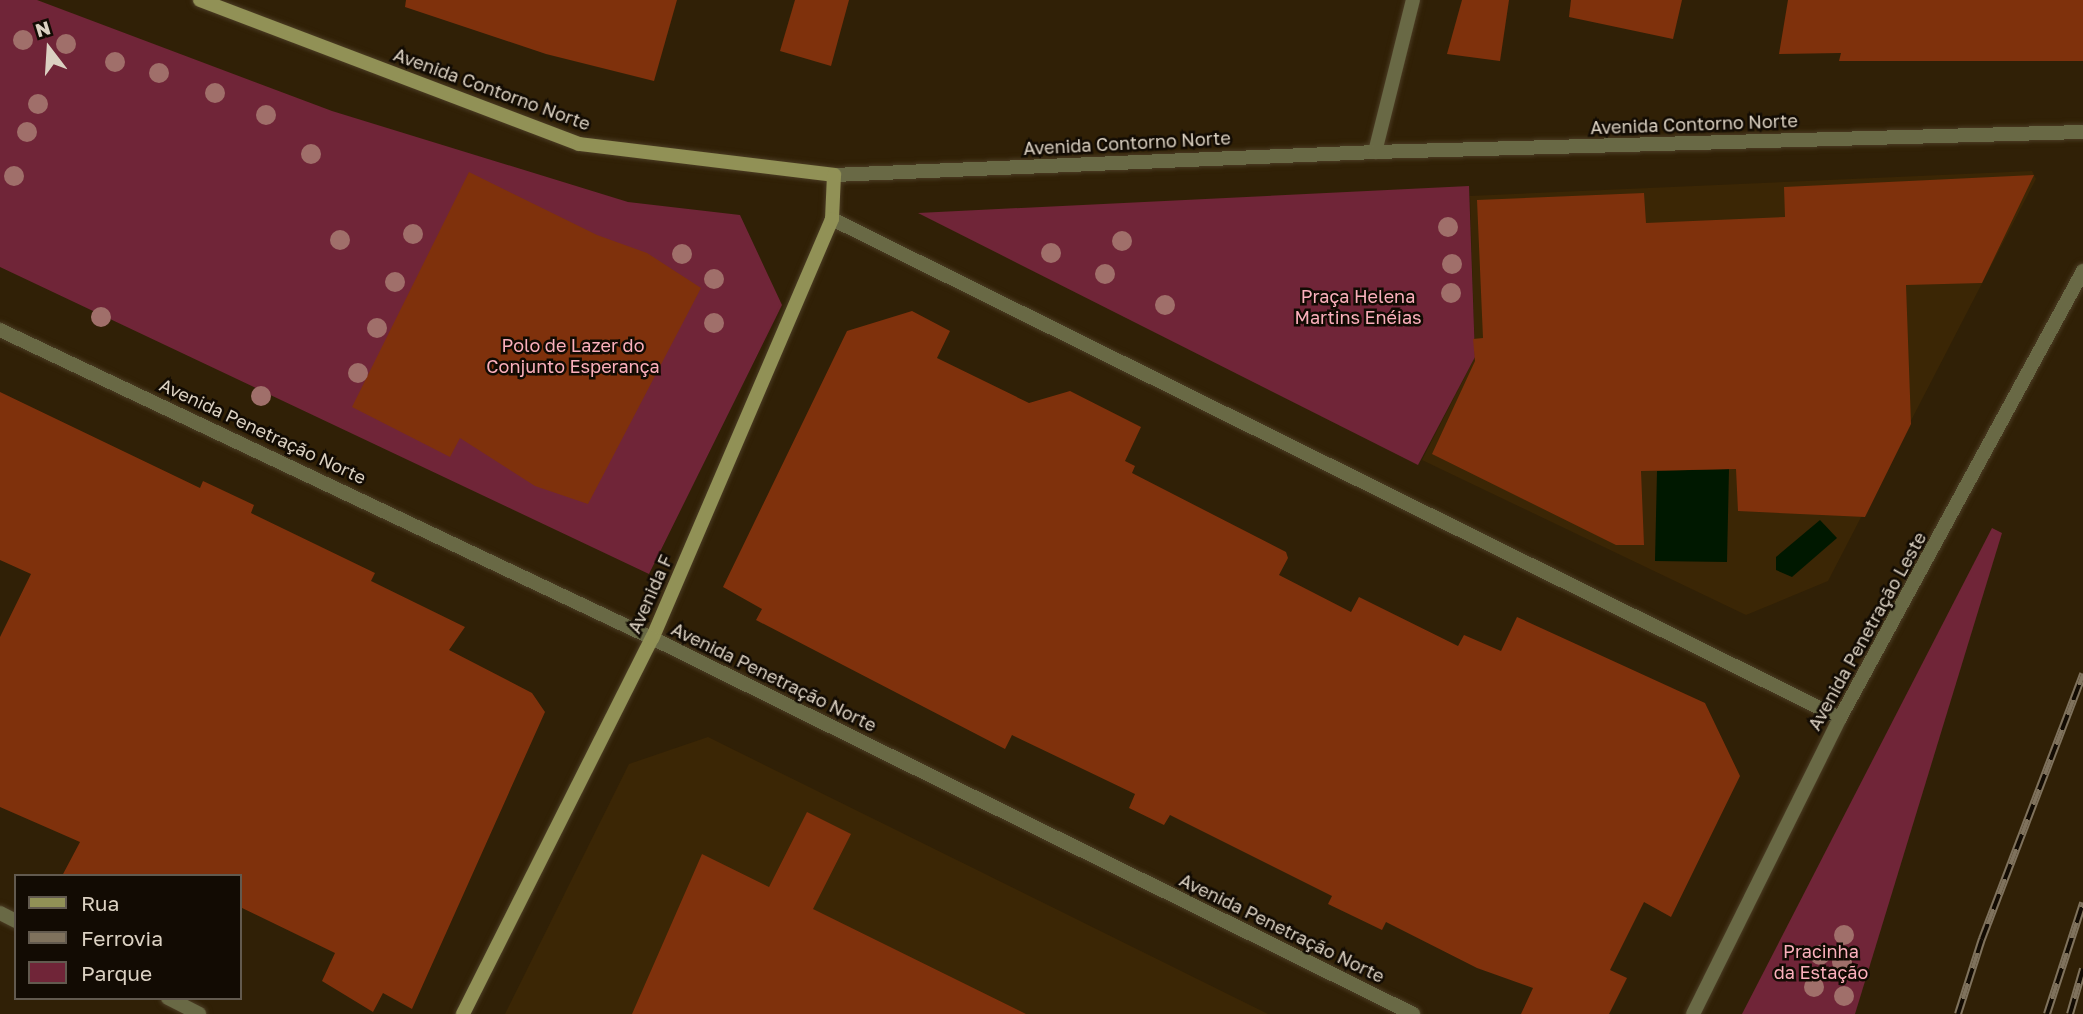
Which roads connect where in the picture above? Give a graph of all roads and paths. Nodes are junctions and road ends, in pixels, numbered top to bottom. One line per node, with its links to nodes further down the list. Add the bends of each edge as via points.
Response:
1 (200, 0): 5 (street, Avenida Contorno Norte, via 579,144)
2 (1413, 0): 4 (street)
3 (2083, 132): 4 (street, Avenida Contorno Norte)
4 (1375, 152): 5 (street, Avenida Contorno Norte)
5 (834, 175): 6 (street, Avenida F)
6 (832, 219): 9 (street, Avenida F); 10 (street)
7 (2083, 271): 10 (street, Avenida Penetração Leste)
8 (0, 330): 9 (street, Avenida Penetração Norte)
9 (652, 638): 13 (street, Avenida F); 14 (street, Avenida Penetração Norte)
10 (1840, 718): 15 (street, Avenida Penetração Leste)
11 (172, 1000): 12 (street)
12 (199, 1014)
13 (463, 1014)
14 (1413, 1014)
15 (1693, 1014)

